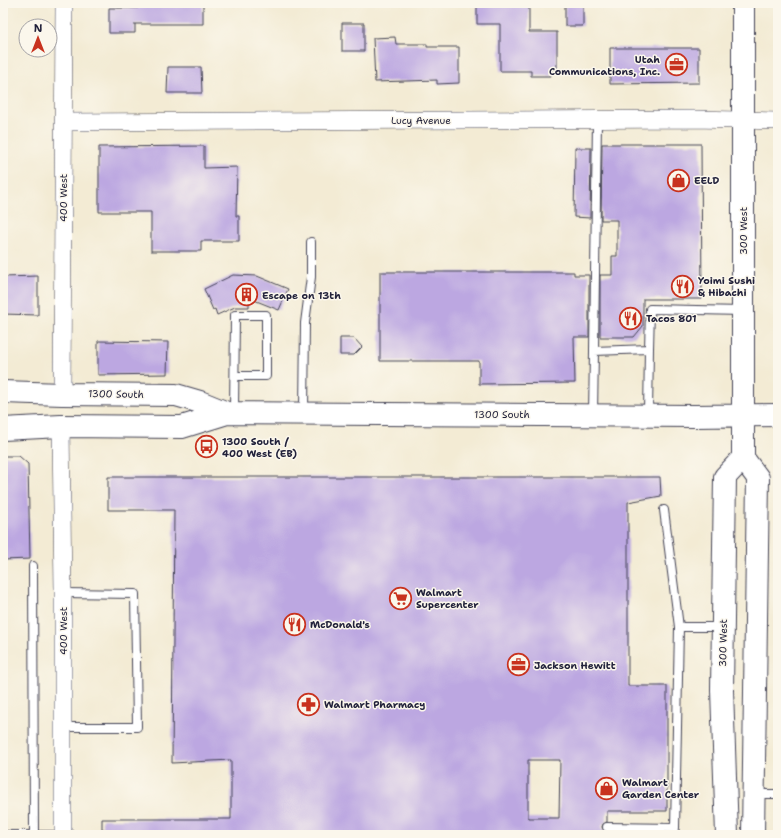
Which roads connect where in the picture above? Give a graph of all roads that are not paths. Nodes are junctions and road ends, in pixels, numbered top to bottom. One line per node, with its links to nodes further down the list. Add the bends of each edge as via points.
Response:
1 (64, 3): 6 (street, 400 West)
2 (743, 3): 4 (main road, 300 West)
3 (597, 119): 4 (street, Lucy Avenue); 6 (street, Lucy Avenue); 10 (lane)
4 (743, 120): 5 (street, Lucy Avenue); 8 (main road, 300 West)
5 (778, 121)
6 (63, 122): 13 (street, 400 West)
7 (311, 242): 16 (lane, via 311,277 305,323)
8 (744, 310): 9 (lane, via 650,309); 18 (main road, 300 West)
9 (649, 349): 10 (lane); 20 (lane)
10 (594, 351): 17 (lane)
11 (235, 376): 11 (lane, via 235,315 266,315 266,376); 15 (lane)
12 (3, 392): 13 (main road, 1300 South)
13 (62, 394): 14 (main road, 1300 South, via 176,395)
14 (200, 402): 15 (main road, 1300 South); 21 (main road, via 183,413 100,413)
15 (231, 413): 16 (main road, 1300 South); 21 (main road, 1300 South, via 182,427)
16 (304, 413): 17 (main road, 1300 South)
17 (593, 415): 20 (main road, 1300 South)
18 (743, 415): 19 (main road, 1300 South); 20 (main road, 1300 South); 23 (main road, 300 West)
19 (778, 415)
20 (648, 416)
21 (61, 426): 22 (main road, 1300 South); 26 (street, 400 West)
22 (3, 429)
23 (743, 458): 28 (main road, 300 West, via 725,477); 30 (main road, via 758,478)
24 (664, 510): 27 (lane)
25 (33, 566): 36 (lane)
26 (63, 593): 29 (street, 400 West); 29 (lane, via 135,594 137,728)
27 (679, 627): 28 (lane); 33 (lane, via 675,828)
28 (723, 628): 38 (main road, 300 West, via 722,690)
29 (64, 727): 37 (street, 400 West)
30 (753, 794): 31 (lane); 39 (main road)
31 (778, 794)
32 (607, 827): 33 (lane)
33 (632, 831)
34 (3, 834): 36 (lane)
35 (102, 834): 37 (lane)
36 (34, 835): 37 (lane)
37 (63, 835)
38 (727, 835)
39 (753, 835)

